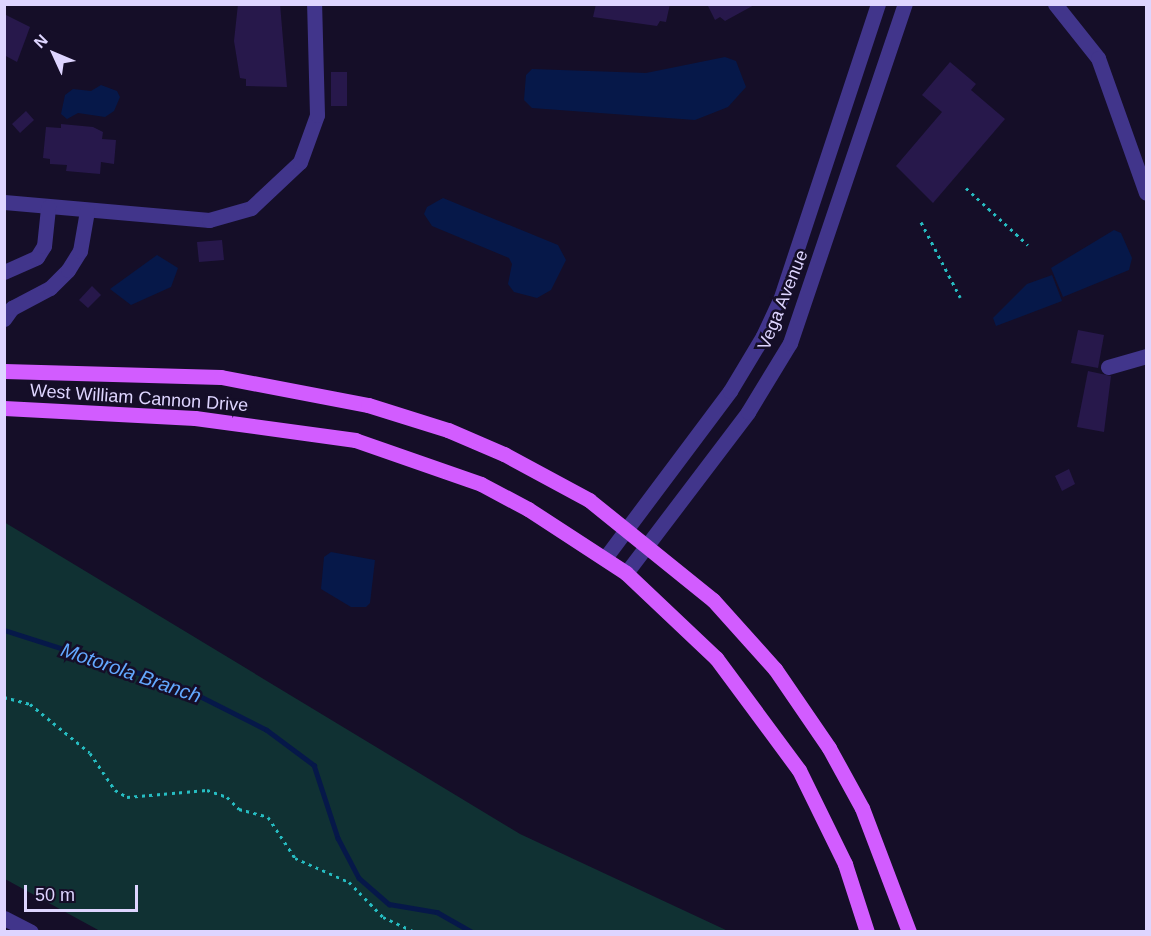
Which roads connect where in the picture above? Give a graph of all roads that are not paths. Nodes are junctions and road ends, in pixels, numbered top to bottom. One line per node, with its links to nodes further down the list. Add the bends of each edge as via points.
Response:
1 (314, 4): 8 (street, via 317,116 300,162 277,187 251,208 209,220)
2 (878, 4): 15 (street, Vega Avenue, via 780,300 763,336 717,408)
3 (905, 4): 16 (street, Vega Avenue, via 790,343 748,412)
4 (1055, 4): 5 (street, via 1098,58)
5 (1146, 193)
6 (4, 202): 7 (street)
7 (48, 207): 8 (street); 9 (street, via 44,246 37,257)
8 (87, 211): 10 (street, via 80,251 68,270 50,288 12,308)
9 (4, 272)
10 (4, 319)
11 (1146, 356): 12 (street)
12 (1108, 367)
13 (4, 371): 15 (main road, West William Cannon Drive, via 221,377 368,405 448,430 504,453 580,495)
14 (4, 408): 17 (main road, West William Cannon Drive, via 195,418 355,440 481,484)
15 (627, 528): 16 (main road, West William Cannon Drive); 17 (street, Vega Avenue)
16 (649, 545): 18 (street, Vega Avenue); 22 (main road, West William Cannon Drive, via 735,622 805,709 862,808)
17 (605, 558): 18 (main road, West William Cannon Drive)
18 (626, 573): 21 (main road, West William Cannon Drive, via 716,658 768,723 826,822)
19 (4, 918): 20 (street)
20 (31, 932)
21 (867, 932)
22 (909, 932)

